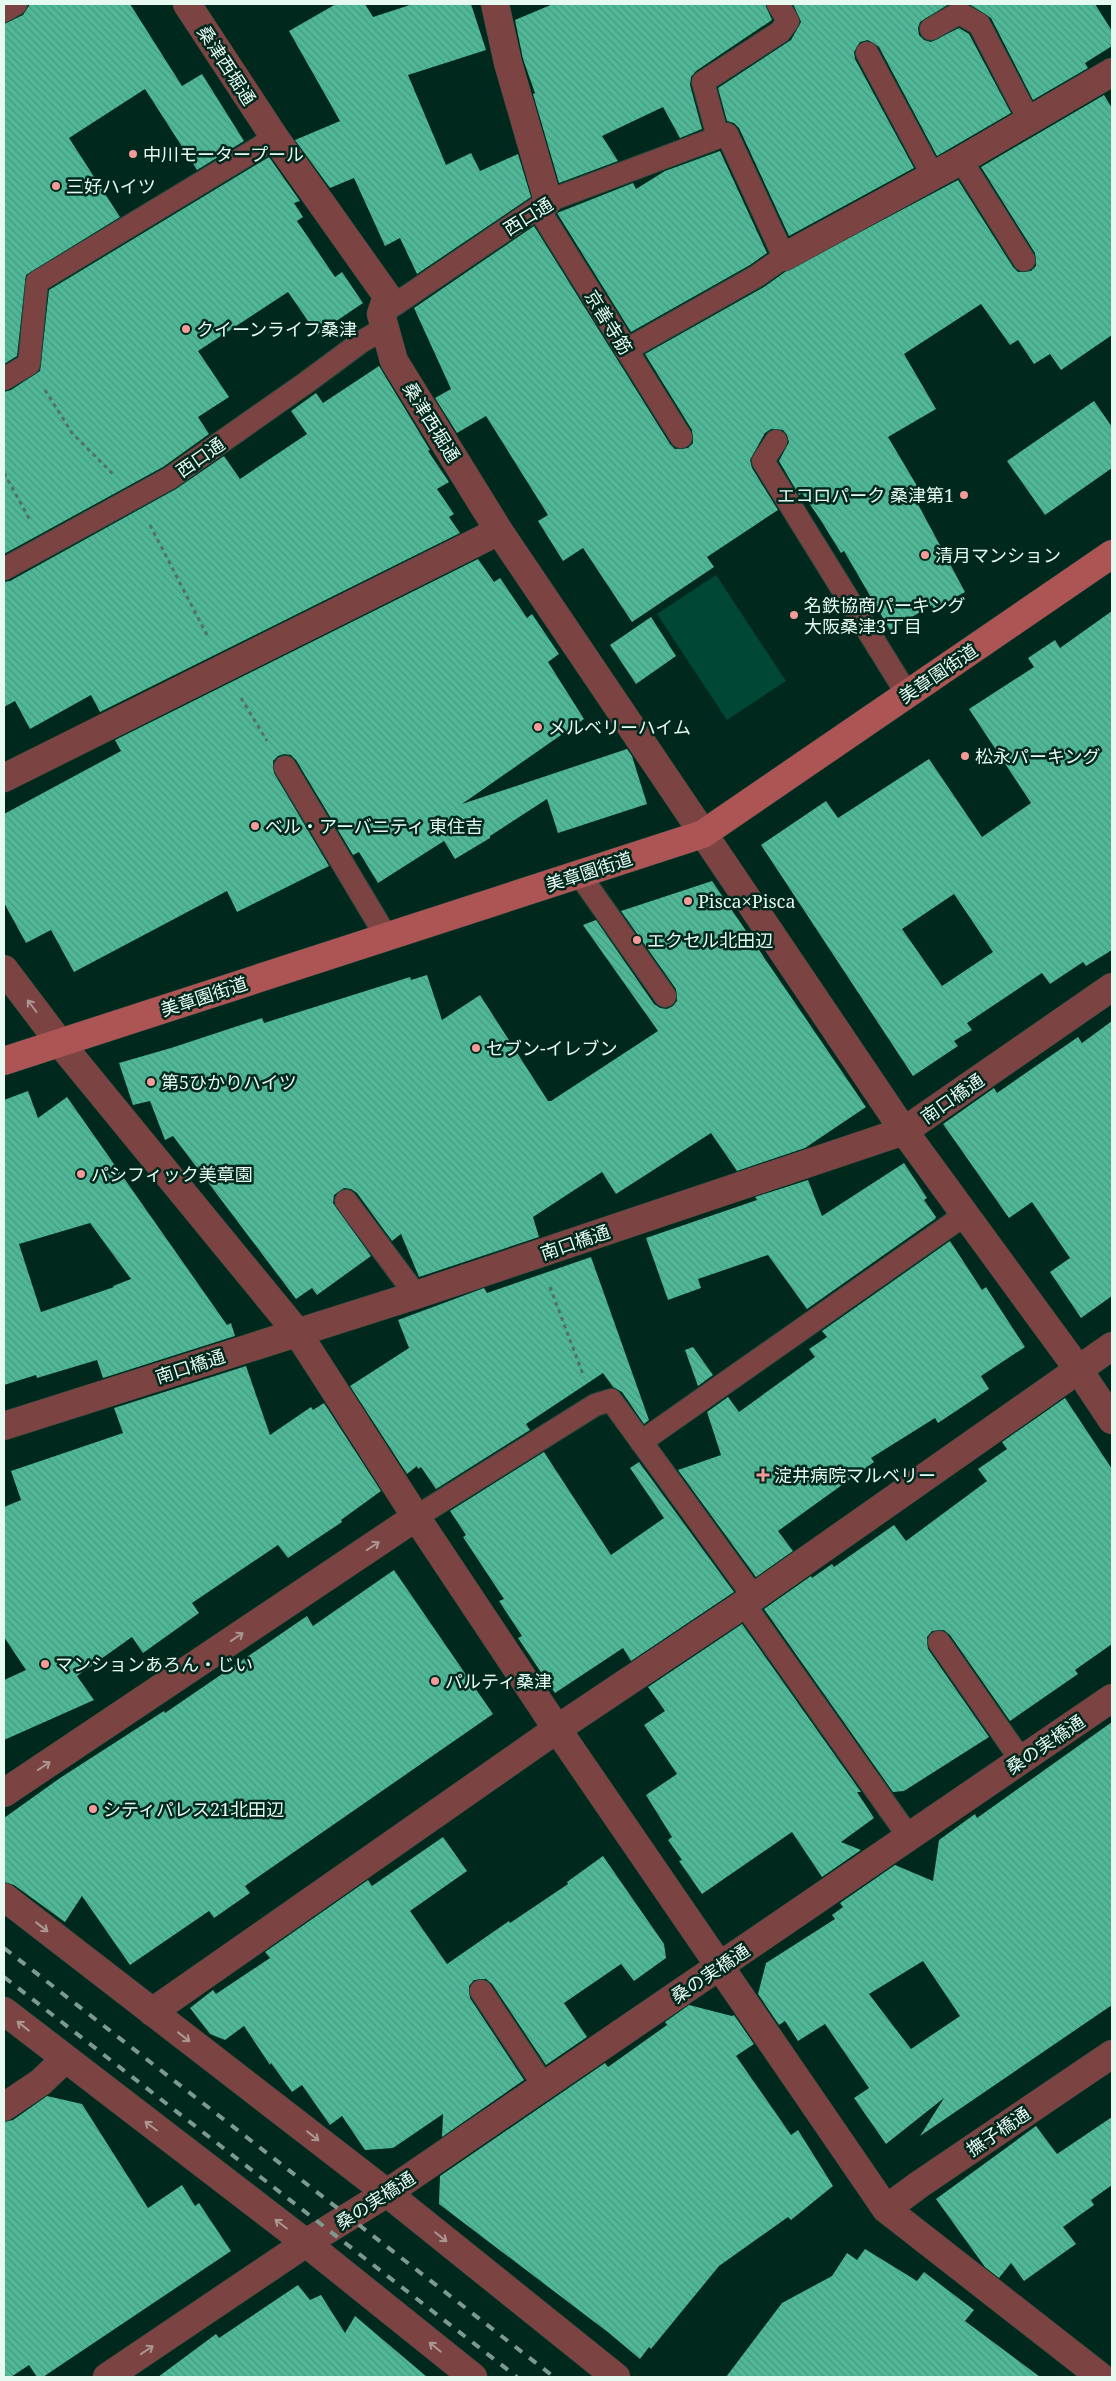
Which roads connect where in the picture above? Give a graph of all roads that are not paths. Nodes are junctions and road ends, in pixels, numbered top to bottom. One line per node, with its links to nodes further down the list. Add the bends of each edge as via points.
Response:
1 (16, 4): 5 (lane)
2 (187, 4): 11 (street, 桑津西堀通)
3 (495, 4): 14 (street, 京善寺筋)
4 (778, 4): 10 (lane, via 788,21 780,32 703,82)
5 (4, 11)
6 (931, 29): 9 (lane, via 959,13 979,24)
7 (867, 52): 13 (lane)
8 (1112, 72): 9 (street)
9 (1029, 120): 12 (street)
10 (718, 137): 14 (lane, 西口通); 15 (lane, via 727,134)
11 (275, 138): 17 (street, 桑津西堀通, via 387,296); 19 (lane, via 37,282 29,364)
12 (961, 160): 13 (street); 16 (lane)
13 (933, 176): 15 (street)
14 (543, 204): 17 (lane, 西口通); 18 (lane, 京善寺筋)
15 (784, 257): 18 (lane, via 757,276)
16 (1024, 260)
17 (383, 321): 22 (street, 桑津西堀通, via 394,361); 24 (lane, 西口通, via 361,342 307,382 170,478)
18 (626, 350): 20 (lane, 京善寺筋)
19 (4, 379)
20 (681, 437)
21 (776, 441): 25 (lane, via 763,461)
22 (499, 530): 27 (street); 28 (street, 桑津西堀通)
23 (1112, 554): 25 (street, 美章園街道)
24 (4, 569)
25 (907, 694): 28 (street, 美章園街道)
26 (285, 767): 30 (lane)
27 (4, 778)
28 (703, 834): 29 (street, 美章園街道); 36 (street, 桑津西堀通)
29 (580, 874): 30 (street, 美章園街道); 33 (lane)
30 (386, 936): 34 (street, 美章園街道)
31 (4, 969): 34 (street, one-way to 31)
32 (1112, 987): 36 (street, 南口橋通)
33 (665, 996)
34 (60, 1043): 35 (street, 美章園街道); 40 (street)
35 (4, 1061)
36 (904, 1131): 38 (street, 桑津西堀通); 39 (street, 南口橋通)
37 (346, 1202): 39 (lane)
38 (966, 1214): 42 (street, 桑津西堀通); 45 (lane)
39 (416, 1295): 40 (street, 南口橋通)
40 (297, 1332): 44 (street, 南口橋通); 46 (street)
41 (1112, 1346): 42 (street)
42 (1078, 1369): 43 (street, 桑津西堀通); 47 (street)
43 (1112, 1420)
44 (4, 1426)
45 (641, 1442): 46 (lane, via 611,1400 595,1405); 47 (lane)
46 (416, 1517): 50 (street); 52 (street, one-way to 46)
47 (749, 1601): 50 (street); 53 (lane)
48 (939, 1642): 51 (lane)
49 (1112, 1698): 51 (street, 桑の実橋通)
50 (557, 1728): 55 (street); 58 (street)
51 (1021, 1760): 53 (street, 桑の実橋通)
52 (4, 1793)
53 (909, 1837): 55 (street, 桑の実橋通)
54 (4, 1897): 58 (street, one-way to 58)
55 (718, 1967): 61 (street, 桑の実橋通); 64 (street)
56 (481, 1991): 61 (lane)
57 (4, 2011): 60 (street, one-way to 57)
58 (152, 2012): 63 (street, one-way to 63)
59 (1112, 2054): 64 (street, 撫子橋通)
60 (64, 2060): 62 (street, via 41,2082); 65 (street, one-way to 60)
61 (544, 2086): 63 (street, 桑の実橋通)
62 (4, 2107)
63 (387, 2193): 65 (street, 桑の実橋通); 68 (street, one-way to 68)
64 (886, 2209): 69 (street)
65 (306, 2243): 66 (street, 桑の実橋通, one-way to 65); 67 (street, one-way to 65)
66 (107, 2377)
67 (474, 2377)
68 (616, 2377)
69 (1101, 2377)

